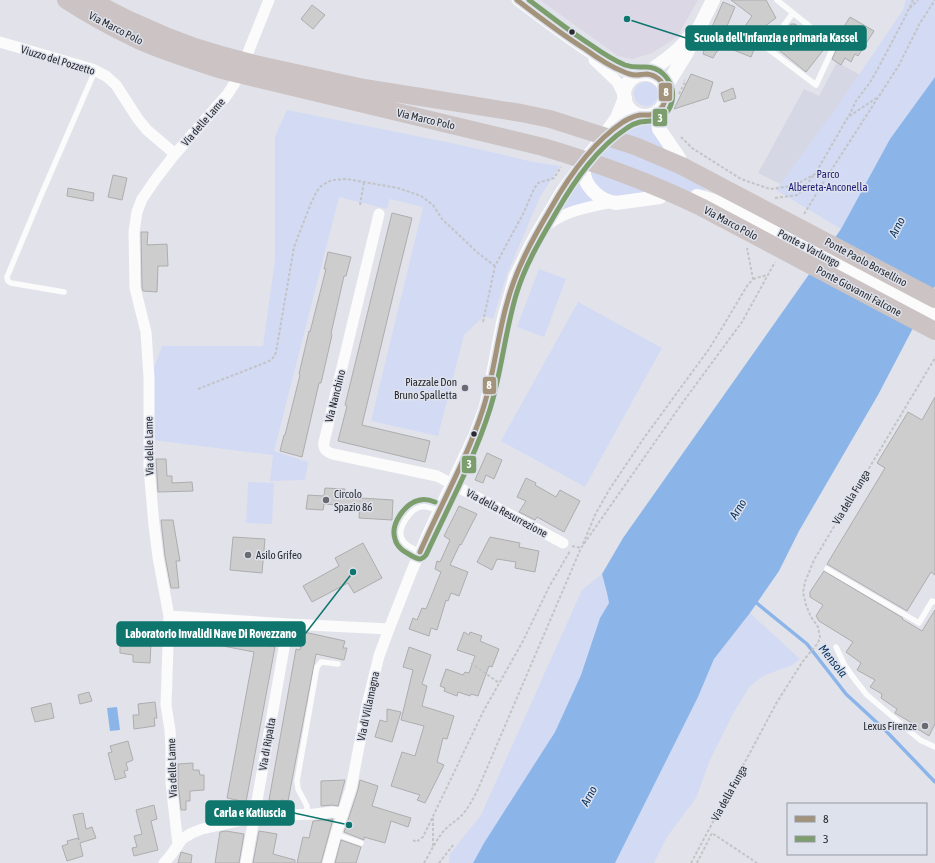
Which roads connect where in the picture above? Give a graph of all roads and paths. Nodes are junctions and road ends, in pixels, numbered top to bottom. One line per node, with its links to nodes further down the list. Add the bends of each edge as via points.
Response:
1 (66, 0): 14 (highway, Via Marco Polo, via 139,40 188,59)
2 (90, 0): 14 (highway, Via Marco Polo, via 192,46)
3 (269, 0): 15 (street, Via delle Lame)
4 (517, 0): 13 (street)
5 (777, 0): 11 (lane)
6 (913, 0): 10 (path)
7 (918, 0): 10 (path)
8 (935, 0): 18 (path, via 899,65)
9 (711, 4): 17 (street, via 685,43 663,62); 19 (street, via 686,54 670,79)
10 (907, 11): 22 (path, via 871,81)
11 (793, 13): 11 (lane, via 834,46 816,84 766,48)
12 (0, 42): 16 (street, Viuzzo del Pozzetto)
13 (580, 47): 17 (street, via 620,70); 20 (street, via 617,82)
14 (223, 63): 15 (highway, Via Marco Polo)
15 (247, 69): 25 (street, Via delle Lame); 36 (highway, Via Marco Polo, via 550,119 635,146); 38 (highway, Via Marco Polo, via 305,90 544,147 586,160 681,197)
16 (95, 70): 25 (street, Viuzzo del Pozzetto, via 116,85 147,130); 43 (lane, via 8,277 11,284)
17 (643, 74): 19 (street, via 653,75 664,84); 20 (street, via 633,78 627,85)
18 (878, 96): 22 (path); 36 (path)
19 (665, 97): 21 (street, via 660,110 654,114); 27 (street, via 658,126)
20 (625, 98): 21 (street, via 629,108); 23 (street)
21 (641, 115): 23 (street)
22 (848, 117): 28 (path)
23 (611, 130)
24 (678, 135): 28 (path, via 692,148 741,179 770,189 793,186)
25 (175, 154): 56 (street, Via delle Lame, via 142,199 134,232 135,288 146,332 149,377 149,468 154,525)
26 (590, 154): 33 (street, via 583,170 585,179 599,196); 39 (street, Via di Villamagna, via 561,191)
27 (679, 158)
28 (815, 174): 32 (path, via 798,195)
29 (364, 182): 34 (path); 40 (path, via 398,188 421,196 433,205 442,219); 48 (path, via 332,180 320,187 316,193 294,247 274,357)
30 (700, 190): 45 (street, Ponte a Varlungo, via 714,193 746,214)
31 (660, 197): 33 (street)
32 (770, 199)
33 (612, 202): 39 (street, Via di Villamagna, via 572,211 552,220 538,233)
34 (360, 205)
35 (379, 214): 49 (street, Via Nanchino, via 325,450 329,453 438,476)
36 (801, 220): 44 (highway, Ponte Paolo Borsellino)
37 (747, 246): 42 (path)
38 (780, 254): 41 (path); 46 (highway, Ponte Giovanni Falcone)
39 (521, 262): 49 (street, Via di Villamagna, via 507,300 484,408)
40 (495, 266)
41 (768, 274): 42 (path); 52 (path, via 742,322)
42 (753, 279): 52 (path, via 746,286 709,349 609,490)
43 (64, 292)
44 (935, 299)
45 (935, 314)
46 (935, 331)
47 (935, 358): 79 (path, Via della Funga, via 808,572 803,592 811,617 818,627 818,643 803,661 777,702)
48 (198, 389)
49 (452, 484): 50 (street, Via di Villamagna); 51 (street, Via della Resurrezione)
50 (438, 510): 53 (street, Via di Villamagna); 53 (lane, via 418,508 402,526 400,532 403,541)
51 (568, 545): 52 (path); 62 (path, via 523,641)
52 (581, 548): 73 (path, via 478,789 467,810 443,832)
53 (420, 552): 58 (street, Via di Villamagna)
54 (828, 570): 55 (lane, via 919,623 932,601)
55 (935, 602)
56 (169, 616): 57 (street); 72 (street, Via delle Lame, via 166,705)
57 (289, 624): 58 (street); 67 (street, Via di Ripalta)
58 (389, 629): 65 (street, Via di Villamagna, via 377,666)
59 (836, 647): 63 (lane, via 845,666 867,695 920,740)
60 (472, 663): 62 (path)
61 (338, 664): 64 (lane, via 321,662 317,667 297,781)
62 (499, 683): 66 (path)
63 (935, 747)
64 (307, 814): 65 (street); 67 (street)
65 (343, 814): 68 (street, Via di Villamagna)
66 (433, 815): 69 (path, via 423,837 416,842); 73 (path)
67 (254, 818): 72 (street, via 195,832); 75 (street, Via di Ripalta)
68 (336, 834): 70 (lane); 76 (street, Via di Villamagna)
69 (413, 840)
70 (362, 843)
71 (454, 844): 78 (path)
72 (178, 845): 74 (street)
73 (433, 847): 77 (path)
74 (164, 863)
75 (246, 863)
76 (328, 863)
77 (424, 863)
78 (439, 863)
79 (691, 863)
80 (697, 863): 81 (path, via 712,833)
81 (757, 863)

